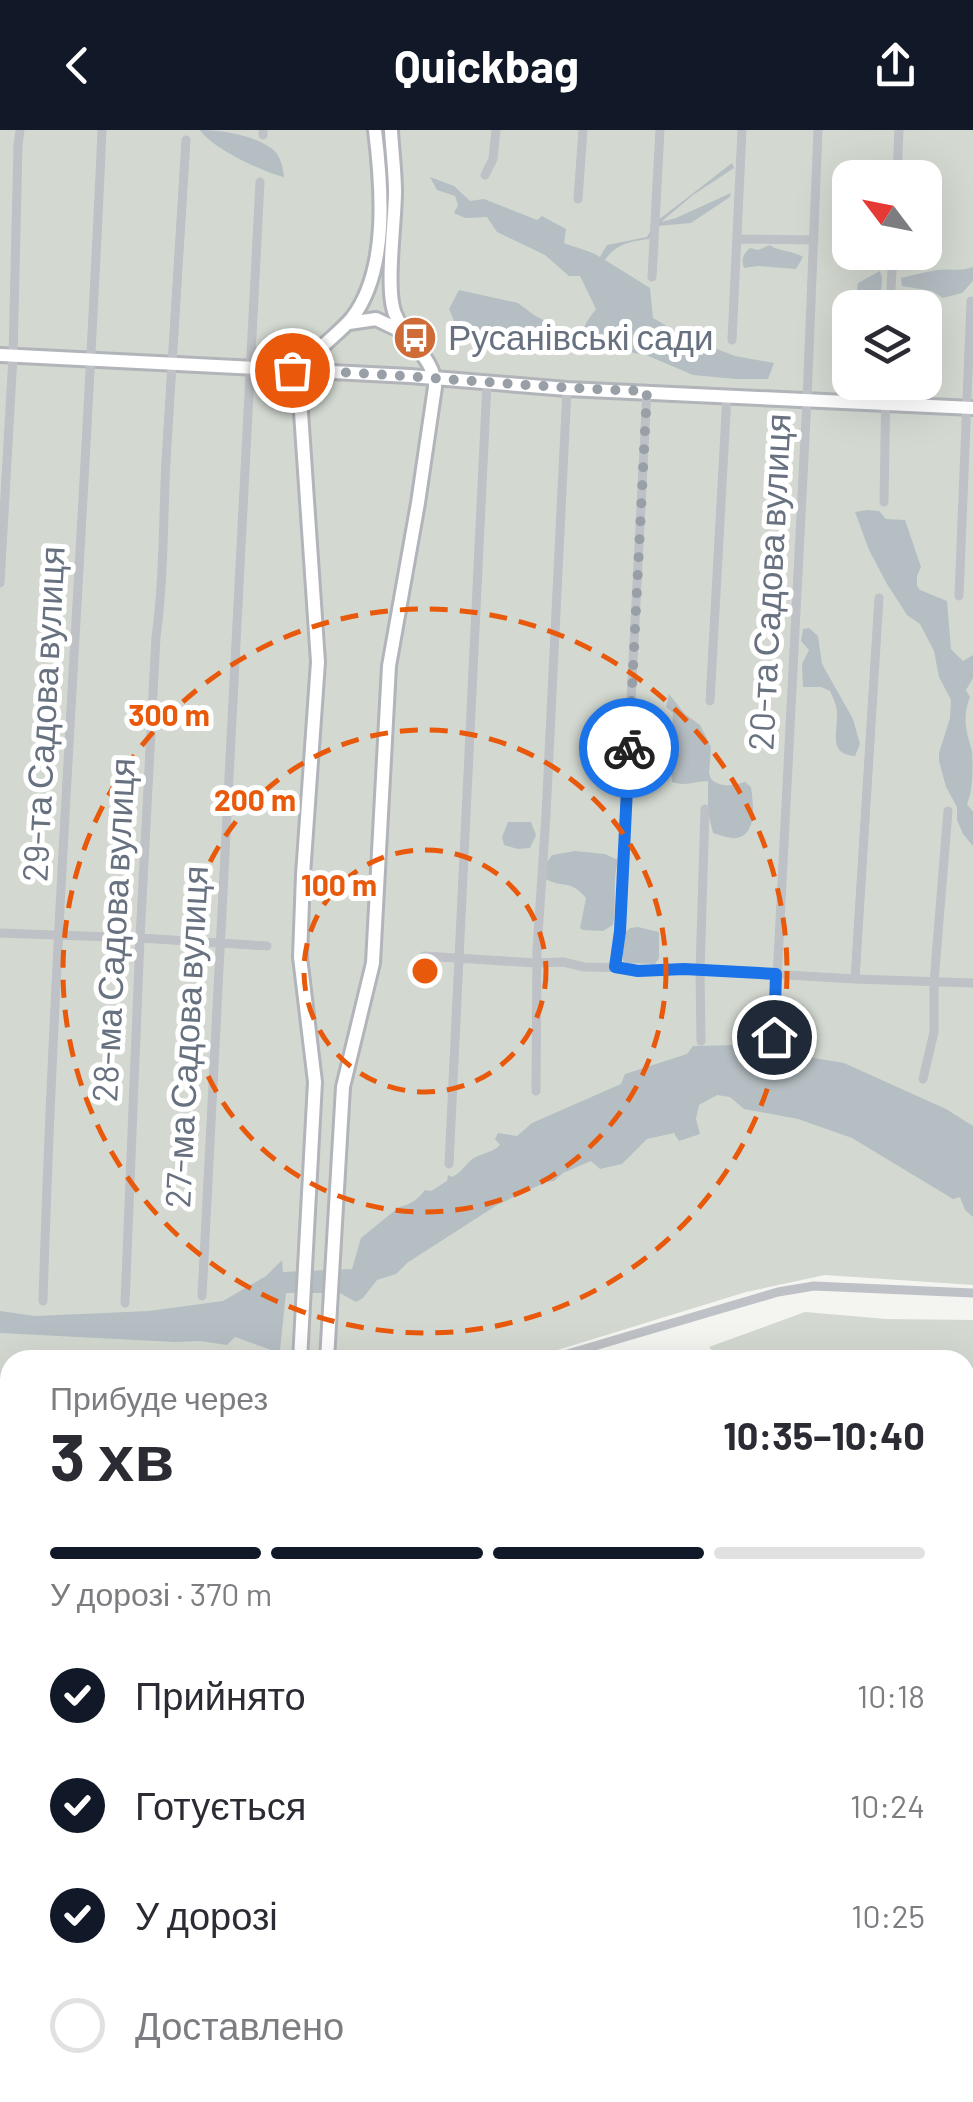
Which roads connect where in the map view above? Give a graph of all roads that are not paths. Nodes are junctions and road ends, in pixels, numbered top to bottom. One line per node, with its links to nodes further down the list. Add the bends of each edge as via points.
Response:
1 (20, 130): 23 (street)
2 (102, 130): 24 (street, 29-та Садова вулиця)
3 (375, 130): 20 (main road, via 380,198 374,262 369,288)
4 (390, 130): 21 (main road, via 391,303)
5 (496, 130): 13 (street)
6 (583, 130): 15 (street)
7 (660, 130): 18 (street)
8 (742, 130): 16 (street)
9 (818, 130): 17 (street, 20-та Садова вулиця)
10 (899, 130): 12 (street)
11 (186, 140): 25 (street, 28-ма Садова вулиця)
12 (897, 160)
13 (485, 176)
14 (260, 182): 26 (street, 27-ма Садова вулиця)
15 (578, 200)
16 (738, 239): 17 (street); 22 (street)
17 (814, 240): 33 (street, 20-та Садова вулиця)
18 (652, 277)
19 (971, 301): 36 (street)
20 (347, 324): 21 (main road, via 376,319); 27 (main road)
21 (407, 335): 28 (main road)
22 (732, 340)
23 (7, 355): 24 (main road); 38 (street)
24 (92, 360): 25 (main road); 45 (street, 29-та Садова вулиця)
25 (171, 364): 26 (main road); 46 (street, 28-ма Садова вулиця)
26 (249, 368): 27 (main road); 47 (street, 27-ма Садова вулиця)
27 (302, 371): 28 (main road); 67 (main road, via 318,662 300,958 315,1082)
28 (435, 378): 29 (main road); 68 (main road, via 389,666 374,963 343,1087)
29 (487, 383): 30 (main road); 50 (street)
30 (567, 389): 31 (main road); 51 (street)
31 (647, 391): 32 (main road); 52 (street)
32 (726, 395): 33 (main road); 41 (street)
33 (807, 398): 35 (main road); 54 (street, 20-та Садова вулиця)
34 (885, 400): 35 (street)
35 (885, 404): 36 (main road); 37 (street)
36 (969, 408): 39 (street)
37 (884, 502)
38 (0, 583)
39 (959, 596)
40 (879, 598): 55 (street)
41 (710, 701)
42 (705, 809): 53 (street)
43 (948, 812): 56 (street)
44 (0, 933): 45 (street)
45 (60, 936): 46 (street); 65 (street, 29-та Садова вулиця)
46 (140, 938): 47 (street); 66 (street, 28-ма Садова вулиця)
47 (219, 943): 48 (street); 64 (street, 27-ма Садова вулиця)
48 (267, 946)
49 (424, 956): 50 (street)
50 (458, 957): 51 (street); 62 (street)
51 (536, 963): 52 (street); 61 (street)
52 (615, 967): 53 (street)
53 (700, 971): 54 (street); 59 (street)
54 (776, 974): 55 (street); 58 (street, 20-та Садова вулиця)
55 (855, 979): 56 (street)
56 (934, 982): 57 (street); 60 (street, via 934,1032)
57 (973, 983)
58 (774, 1037)
59 (700, 1041)
60 (923, 1079)
61 (536, 1090)
62 (449, 1164)
63 (973, 1293): 69 (street, via 814,1286)
64 (202, 1296)
65 (43, 1301)
66 (125, 1303)
67 (301, 1350)
68 (329, 1350)
69 (581, 1350)

